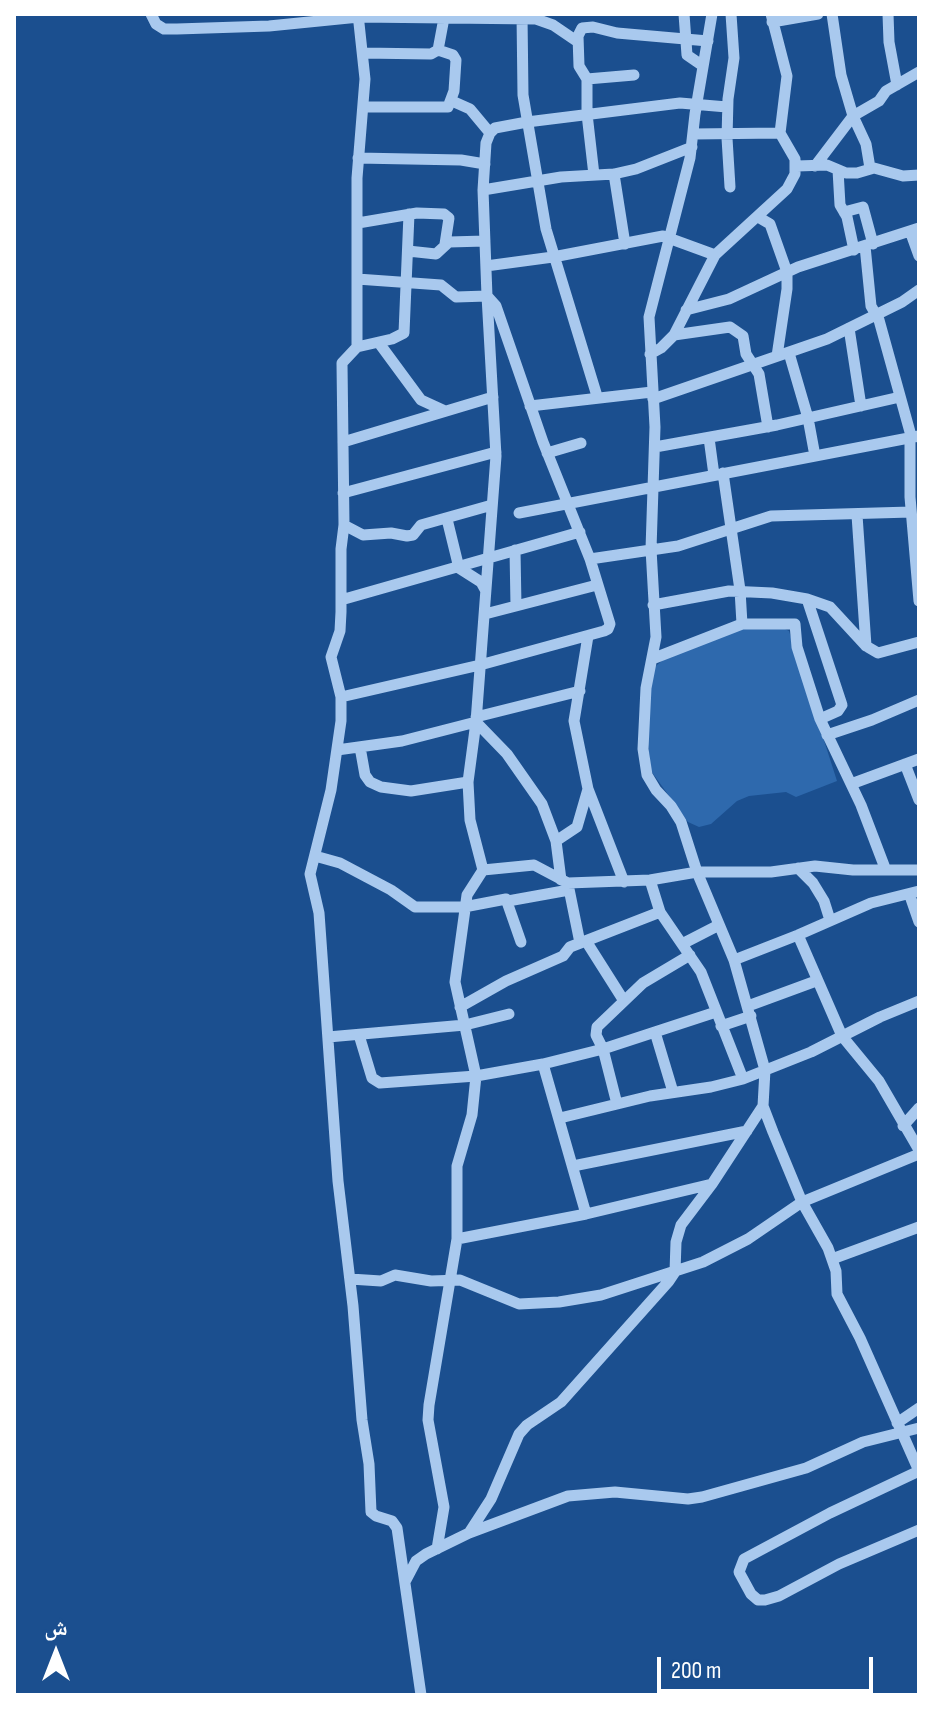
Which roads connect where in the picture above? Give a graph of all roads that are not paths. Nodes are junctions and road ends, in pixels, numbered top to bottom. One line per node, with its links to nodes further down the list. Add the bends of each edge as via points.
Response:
1 (151, 14): 8 (street, via 164,29 269,26)
2 (684, 14): 13 (street)
3 (712, 14): 14 (street)
4 (731, 14): 26 (street, via 734,58)
5 (818, 14): 12 (street)
6 (832, 14): 28 (street)
7 (888, 14): 22 (street)
8 (358, 16): 11 (street); 17 (street)
9 (460, 16): 10 (street); 11 (street)
10 (522, 17): 15 (street, via 545,20); 29 (street)
11 (444, 18): 16 (street)
12 (772, 18): 31 (street, via 787,76)
13 (686, 39): 14 (street); 15 (street, via 585,27); 18 (street, via 687,55)
14 (708, 41): 18 (street)
15 (578, 42): 21 (street, via 579,66)
16 (438, 50): 17 (street); 23 (street, via 456,60)
17 (363, 53): 25 (street)
18 (703, 66): 24 (street)
19 (919, 72): 22 (street)
20 (634, 75): 21 (street)
21 (587, 79): 27 (street)
22 (897, 85): 28 (street)
23 (452, 101): 25 (street, via 444,109); 30 (street, via 470,109)
24 (697, 104): 26 (street); 27 (street); 32 (street)
25 (363, 107): 35 (street)
26 (727, 107): 33 (street)
27 (587, 114): 29 (street); 42 (street)
28 (853, 116): 38 (street); 39 (street)
29 (527, 122): 30 (street); 44 (street)
30 (490, 133): 36 (street)
31 (780, 133): 33 (street); 37 (street)
32 (693, 134): 33 (street); 34 (street)
33 (728, 134): 45 (street)
34 (692, 147): 41 (street); 52 (street)
35 (358, 158): 36 (street); 50 (street)
36 (485, 164): 46 (street)
37 (797, 166): 38 (street); 49 (street, via 787,189)
38 (815, 166): 40 (street)
39 (870, 168): 40 (street, via 857,173); 43 (street)
40 (838, 170): 47 (street)
41 (614, 174): 42 (street); 55 (street)
42 (594, 175): 44 (street)
43 (919, 175)
44 (538, 183): 46 (street); 60 (street)
45 (730, 187)
46 (483, 190): 53 (street)
47 (844, 212): 56 (street); 56 (street, via 863,207)
48 (409, 214): 50 (street); 54 (street, via 448,214); 57 (street)
49 (758, 217): 58 (street); 62 (street, via 770,224)
50 (358, 223): 63 (street)
51 (915, 230): 56 (street); 59 (street)
52 (669, 238): 55 (street); 58 (street); 73 (street, via 649,310)
53 (485, 241): 54 (street); 61 (street)
54 (445, 244): 57 (street, via 436,254)
55 (625, 244): 60 (street)
56 (864, 247): 62 (street); 68 (street)
57 (408, 251): 64 (street)
58 (715, 255): 67 (street)
59 (919, 256)
60 (553, 257): 61 (street); 77 (street)
61 (486, 266): 66 (street)
62 (787, 272): 67 (street, via 729,299); 74 (street)
63 (357, 279): 64 (street); 72 (street)
64 (407, 282): 66 (street, via 441,285 456,297); 71 (street, via 404,333)
65 (918, 295): 68 (street)
66 (487, 296): 78 (street); 80 (street, via 500,314)
67 (686, 310): 70 (street)
68 (876, 315): 69 (street); 79 (street)
69 (849, 328): 74 (street); 81 (street)
70 (674, 335): 73 (street); 75 (street, via 733,328 745,339)
71 (379, 343): 72 (street); 82 (street, via 421,400)
72 (357, 347): 87 (street, via 342,363)
73 (650, 354): 76 (street)
74 (783, 354): 75 (street); 83 (street)
75 (752, 363): 76 (street); 84 (street)
76 (652, 395): 77 (street); 89 (street)
77 (597, 396): 80 (street)
78 (493, 397): 82 (street); 90 (street)
79 (900, 397): 81 (street); 85 (street)
80 (530, 406): 91 (street)
81 (861, 406): 83 (street)
82 (445, 411): 87 (street)
83 (808, 418): 84 (street); 92 (street)
84 (768, 427): 86 (street)
85 (915, 437): 92 (street); 98 (street, via 909,474)
86 (709, 438): 89 (street); 93 (street)
87 (343, 442): 95 (street)
88 (581, 443): 91 (street)
89 (655, 447): 94 (street)
90 (496, 452): 95 (street); 97 (street)
91 (547, 453): 96 (street)
92 (815, 456): 93 (street)
93 (718, 474): 94 (street); 104 (street)
94 (652, 486): 96 (street); 106 (street)
95 (343, 493): 102 (street)
96 (568, 504): 99 (street); 105 (street)
97 (492, 505): 101 (street); 108 (street)
98 (911, 512): 100 (street); 103 (street)
99 (519, 513)
100 (857, 515): 104 (street, via 771,516); 125 (street)
101 (447, 519): 102 (street, via 421,525 407,536 363,535); 110 (street)
102 (344, 525): 116 (street)
103 (916, 530): 111 (street)
104 (730, 531): 106 (street); 113 (street)
105 (580, 532): 107 (street); 109 (street)
106 (651, 549): 109 (street); 118 (street)
107 (515, 550): 108 (street); 119 (street)
108 (488, 558): 110 (street); 114 (street)
109 (590, 559): 112 (street)
110 (459, 568): 114 (street); 116 (street)
111 (918, 583): 117 (street)
112 (597, 585): 119 (street); 123 (street, via 610,624)
113 (740, 590): 115 (street); 118 (street); 121 (street)
114 (486, 591): 120 (street)
115 (801, 598): 122 (street); 125 (street, via 830,607); 131 (street, via 842,705)
116 (341, 600): 129 (street, via 340,631 331,657)
117 (919, 601)
118 (653, 605): 126 (street)
119 (516, 606): 120 (street)
120 (485, 614): 127 (street)
121 (742, 624): 122 (street); 126 (street)
122 (795, 624): 131 (street)
123 (588, 636): 127 (street); 128 (street)
124 (919, 642): 125 (street, via 878,653)
125 (866, 646)
126 (652, 659): 148 (street, via 644,712 647,775 681,822)
127 (480, 665): 129 (street); 132 (street)
128 (580, 691): 132 (street); 140 (street, via 574,721)
129 (341, 697): 135 (street)
130 (919, 700): 133 (street)
131 (820, 719): 133 (street)
132 (476, 720): 134 (street); 138 (street); 142 (street, via 542,804)
133 (827, 735): 139 (street)
134 (360, 747): 135 (street); 138 (street, via 365,775 381,787 411,791)
135 (337, 750): 143 (street)
136 (919, 759): 137 (street)
137 (905, 764): 139 (street); 141 (street)
138 (468, 782): 146 (street, via 470,820)
139 (851, 784): 145 (street)
140 (588, 789): 142 (street, via 577,827); 150 (street)
141 (919, 800)
142 (556, 841): 151 (street)
143 (315, 856): 154 (street, via 340,863 415,907); 177 (street, via 310,874 319,913)
144 (798, 868): 145 (street); 148 (street); 156 (street, via 818,892)
145 (885, 868): 147 (street)
146 (483, 870): 151 (street, via 534,865); 154 (street)
147 (919, 870)
148 (697, 872): 149 (street); 158 (street)
149 (650, 880): 150 (street); 155 (street)
150 (624, 882): 151 (street)
151 (566, 884): 153 (street); 161 (street)
152 (914, 894): 156 (street, via 871,903); 157 (street)
153 (508, 901): 154 (street); 160 (street)
154 (464, 907): 168 (street, via 455,982)
155 (660, 912): 161 (street); 162 (street)
156 (830, 920): 159 (street)
157 (919, 922)
158 (719, 925): 162 (street); 164 (street)
159 (798, 935): 164 (street); 165 (street)
160 (521, 942)
161 (583, 942): 166 (street); 168 (street)
162 (684, 943): 163 (street)
163 (690, 955): 166 (street); 170 (street)
164 (734, 960): 169 (street)
165 (816, 981): 169 (street); 176 (street)
166 (624, 1001): 178 (street, via 597,1027)
167 (919, 1001): 176 (street)
168 (460, 1007): 172 (street)
169 (750, 1011): 173 (street); 180 (street)
170 (716, 1012): 173 (street); 174 (street)
171 (509, 1014): 172 (street)
172 (465, 1025): 175 (street); 181 (street)
173 (721, 1026): 182 (street)
174 (655, 1032): 178 (street); 183 (street)
175 (359, 1035): 177 (street); 181 (street, via 375,1082)
176 (842, 1036): 180 (street); 188 (street, via 879,1081)
177 (328, 1037): 199 (street)
178 (603, 1049): 179 (street); 184 (street)
179 (543, 1064): 181 (street); 187 (street)
180 (765, 1070): 182 (street); 185 (street)
181 (476, 1076): 196 (street, via 472,1115 457,1166)
182 (743, 1079): 183 (street)
183 (673, 1092): 184 (street)
184 (617, 1104): 187 (street)
185 (763, 1106): 189 (street); 193 (street)
186 (919, 1108): 188 (street)
187 (560, 1118): 191 (street)
188 (903, 1126): 190 (street)
189 (747, 1131): 191 (street); 192 (street)
190 (919, 1152): 193 (street)
191 (573, 1166): 194 (street)
192 (712, 1184): 194 (street); 198 (street, via 681,1225)
193 (802, 1202): 197 (street); 198 (street, via 722,1254)
194 (586, 1214): 196 (street)
195 (919, 1227): 197 (street)
196 (457, 1239): 200 (street)
197 (832, 1259): 202 (street, via 837,1294)
198 (675, 1272): 200 (street, via 601,1295 533,1304 502,1299 460,1280); 205 (street, via 561,1402 519,1434 491,1499)
199 (350, 1279): 200 (street, via 381,1281 395,1275); 207 (street, via 371,1512 397,1528)
200 (449, 1282): 206 (street, via 428,1420 444,1507)
201 (919, 1408): 202 (street)
202 (899, 1427): 203 (street); 204 (street, via 919,1471 744,1559 739,1572 751,1594 765,1600); 205 (street, via 806,1468 702,1497 615,1492 568,1496)
203 (919, 1428)
204 (919, 1530)
205 (469, 1533): 206 (street)
206 (437, 1549): 207 (street, via 416,1561)
207 (406, 1580): 208 (street)
208 (421, 1695)

